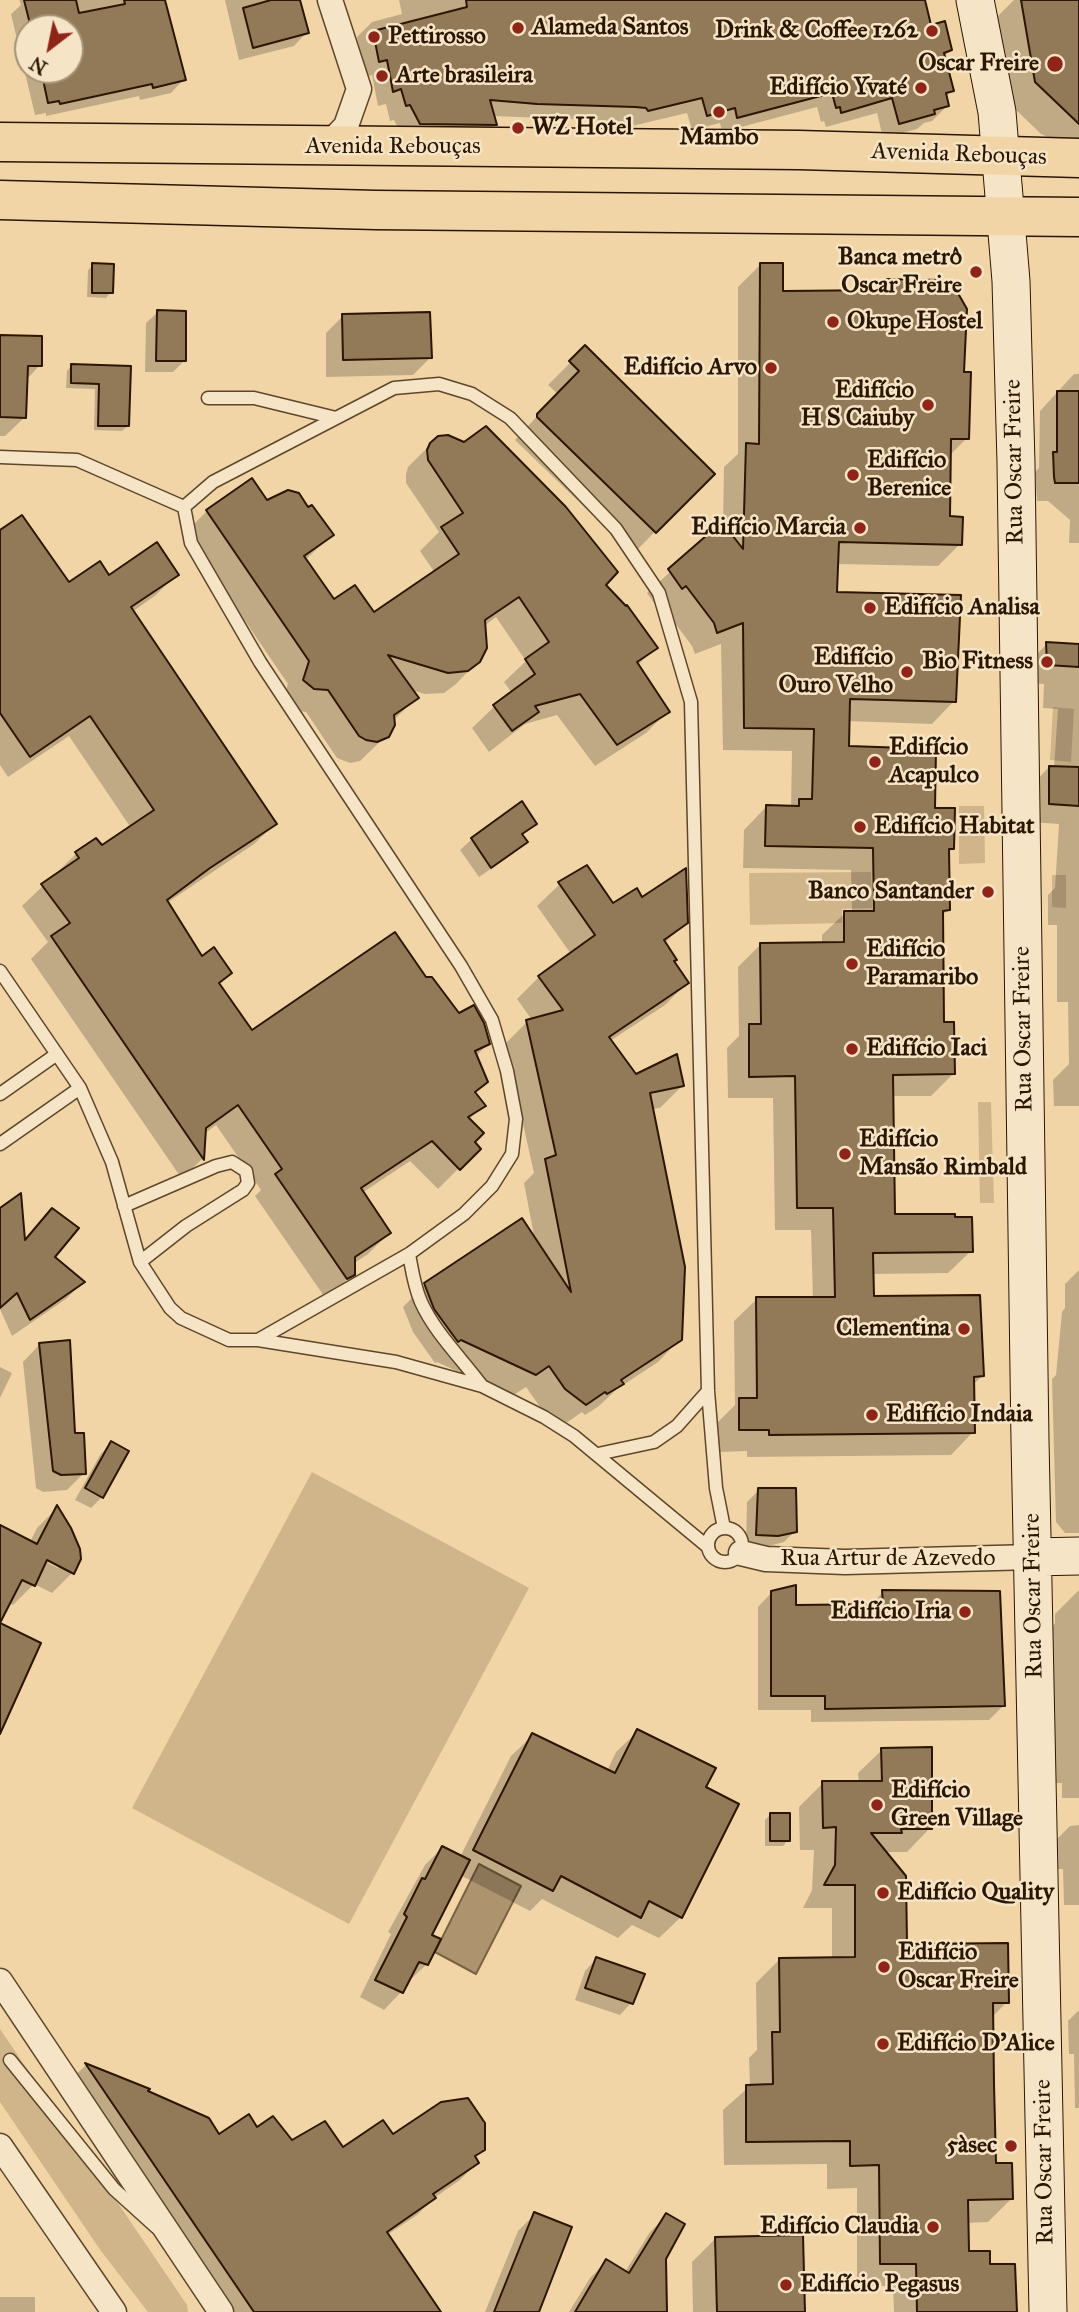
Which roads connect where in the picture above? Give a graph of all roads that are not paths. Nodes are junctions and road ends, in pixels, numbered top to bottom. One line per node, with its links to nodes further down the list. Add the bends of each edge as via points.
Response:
1 (330, 0): 4 (street, via 359,89 346,126)
2 (975, 0): 5 (street, Rua Oscar Freire, via 997,112)
3 (0, 142): 4 (main road, Avenida Rebouças)
4 (327, 146): 5 (main road, Avenida Rebouças, via 799,150)
5 (1001, 158): 6 (main road, Avenida Rebouças); 8 (street, Rua Oscar Freire)
6 (1079, 158)
7 (0, 200): 8 (main road)
8 (1006, 216): 9 (main road); 30 (street, Rua Oscar Freire, via 1016,463)
9 (1079, 217)
10 (208, 398): 11 (lane, via 254,398)
11 (336, 418): 13 (lane, via 214,482); 24 (lane, via 394,388 439,384 472,394 510,418 616,529 659,593 691,702)
12 (0, 457): 13 (lane, via 77,460)
13 (184, 507): 20 (lane, via 191,543 260,662 492,1020 516,1119 512,1154 492,1186 464,1214)
14 (0, 971): 15 (lane)
15 (57, 1054): 16 (lane); 17 (lane)
16 (80, 1088): 18 (lane); 19 (lane, via 112,1162)
17 (0, 1094)
18 (0, 1144)
19 (124, 1206): 21 (lane); 21 (lane, via 232,1161 246,1171 248,1183 243,1190)
20 (409, 1254): 22 (lane); 23 (lane, via 422,1303)
21 (140, 1262): 22 (lane, via 181,1318 229,1340)
22 (258, 1340): 23 (lane, via 396,1362)
23 (482, 1386): 25 (lane, via 544,1417)
24 (708, 1391): 25 (lane, via 677,1426 654,1442); 26 (lane)
25 (598, 1454): 27 (lane)
26 (724, 1528): 27 (lane, via 713,1532); 28 (lane, via 739,1535)
27 (708, 1547): 28 (lane, via 713,1557 723,1562)
28 (741, 1553): 30 (street, Rua Artur de Azevedo, via 766,1559 834,1561)
29 (1079, 1556): 30 (street, Rua Artur de Azevedo)
30 (1032, 1557): 38 (street, Rua Oscar Freire)
31 (5, 1990): 34 (street)
32 (10, 2060): 34 (lane, via 114,2189)
33 (0, 2146): 36 (street)
34 (173, 2239): 35 (street)
35 (208, 2301): 37 (street)
36 (114, 2312)
37 (221, 2312)
38 (1048, 2312)

